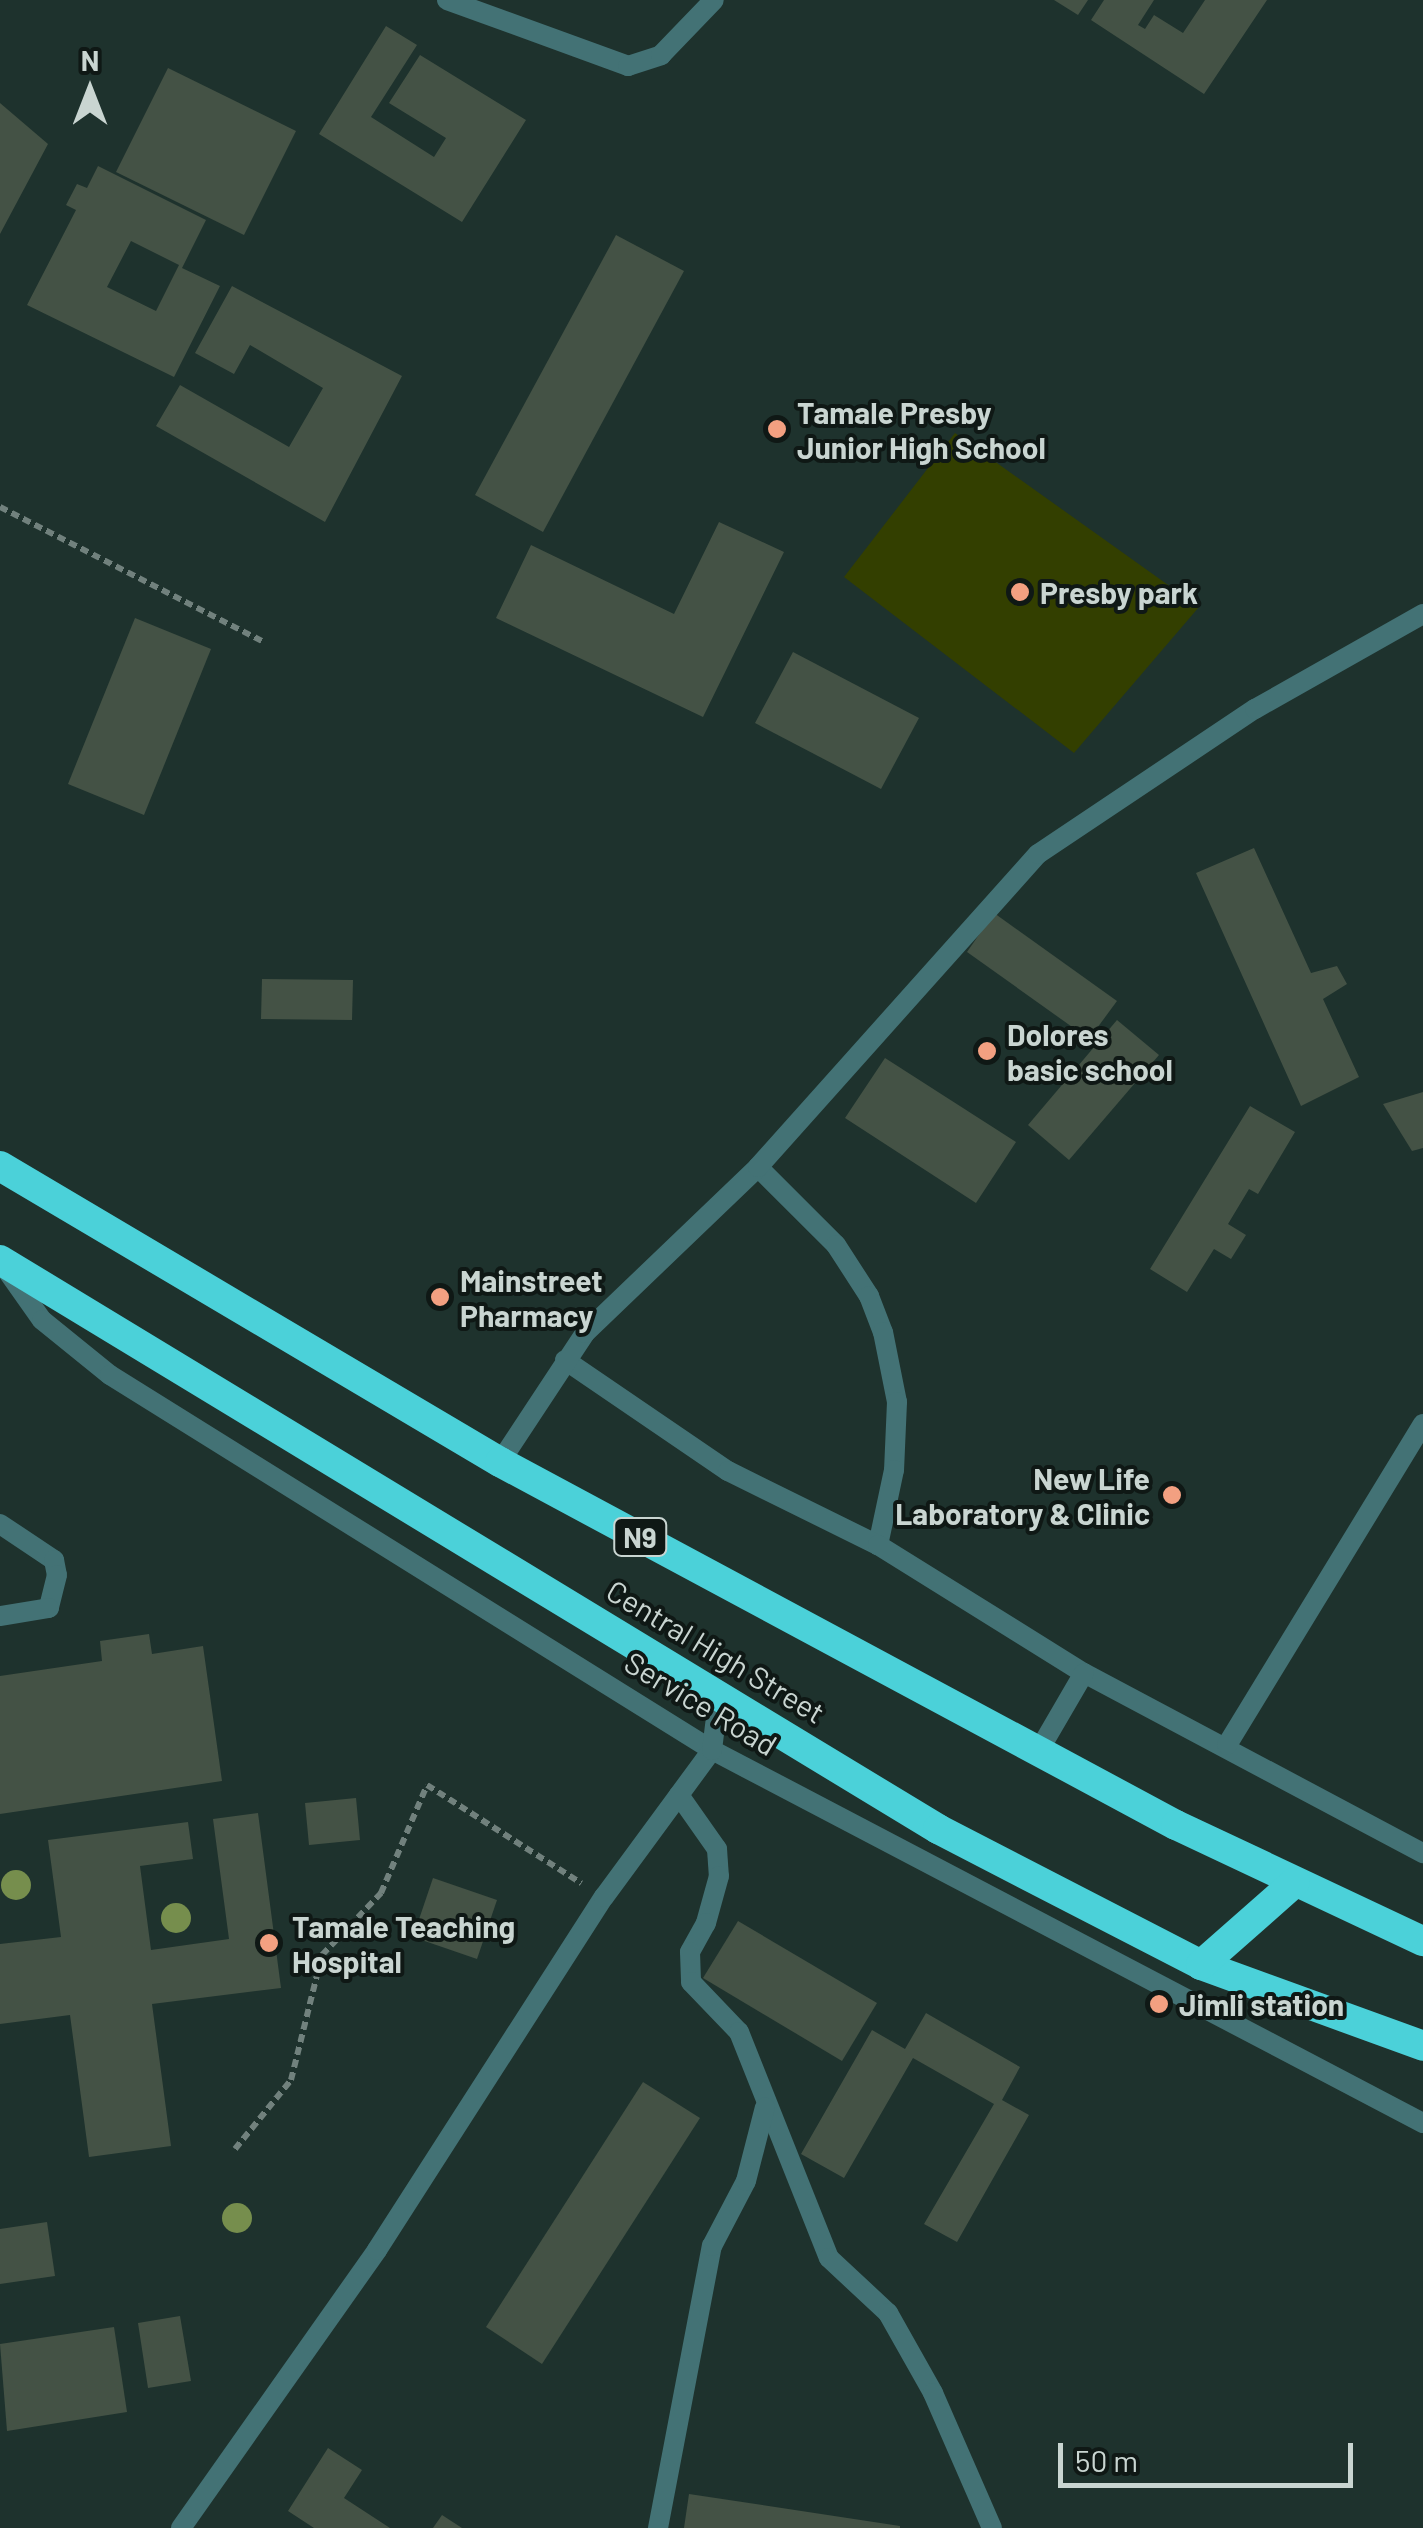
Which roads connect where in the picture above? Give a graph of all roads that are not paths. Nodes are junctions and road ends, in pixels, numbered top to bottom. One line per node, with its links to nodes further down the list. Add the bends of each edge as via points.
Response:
1 (447, 0): 2 (street, via 628,66 661,55)
2 (714, 0)
3 (1423, 614): 5 (street, via 1255,709 1038,854)
4 (0, 1166): 9 (highway, Central High Street / N9)
5 (758, 1166): 7 (street); 11 (street, via 836,1245 882,1332 898,1402 894,1470)
6 (0, 1260): 14 (highway, Central High Street); 16 (street, Service Road, via 42,1320 110,1376)
7 (564, 1360): 9 (street); 11 (street, via 728,1471)
8 (1423, 1424): 15 (street)
9 (500, 1462): 17 (highway, Central High Street / N9)
10 (0, 1524): 12 (street, via 54,1560 57,1575 49,1608)
11 (878, 1545): 13 (street)
12 (0, 1616)
13 (1084, 1673): 15 (street); 17 (street)
14 (719, 1693): 16 (street); 22 (highway, Central High Street, via 938,1828)
15 (1226, 1745): 19 (street)
16 (712, 1750): 18 (street); 25 (street, Service Road, via 1138,1967)
17 (1038, 1752): 20 (highway, Central High Street / N9)
18 (679, 1795): 24 (street, via 717,1849 710,1908 690,1952 691,1982 739,2032); 26 (street, via 604,1897 376,2250)
19 (1423, 1853)
20 (1295, 1882): 21 (highway, Central High Street / N9); 22 (highway)
21 (1423, 1941)
22 (1201, 1966): 23 (highway, Central High Street)
23 (1423, 2046)
24 (765, 2108): 27 (street, via 746,2182 712,2246); 28 (street, via 829,2258 888,2313)
25 (1423, 2123)
26 (181, 2528)
27 (658, 2528)
28 (992, 2528)

